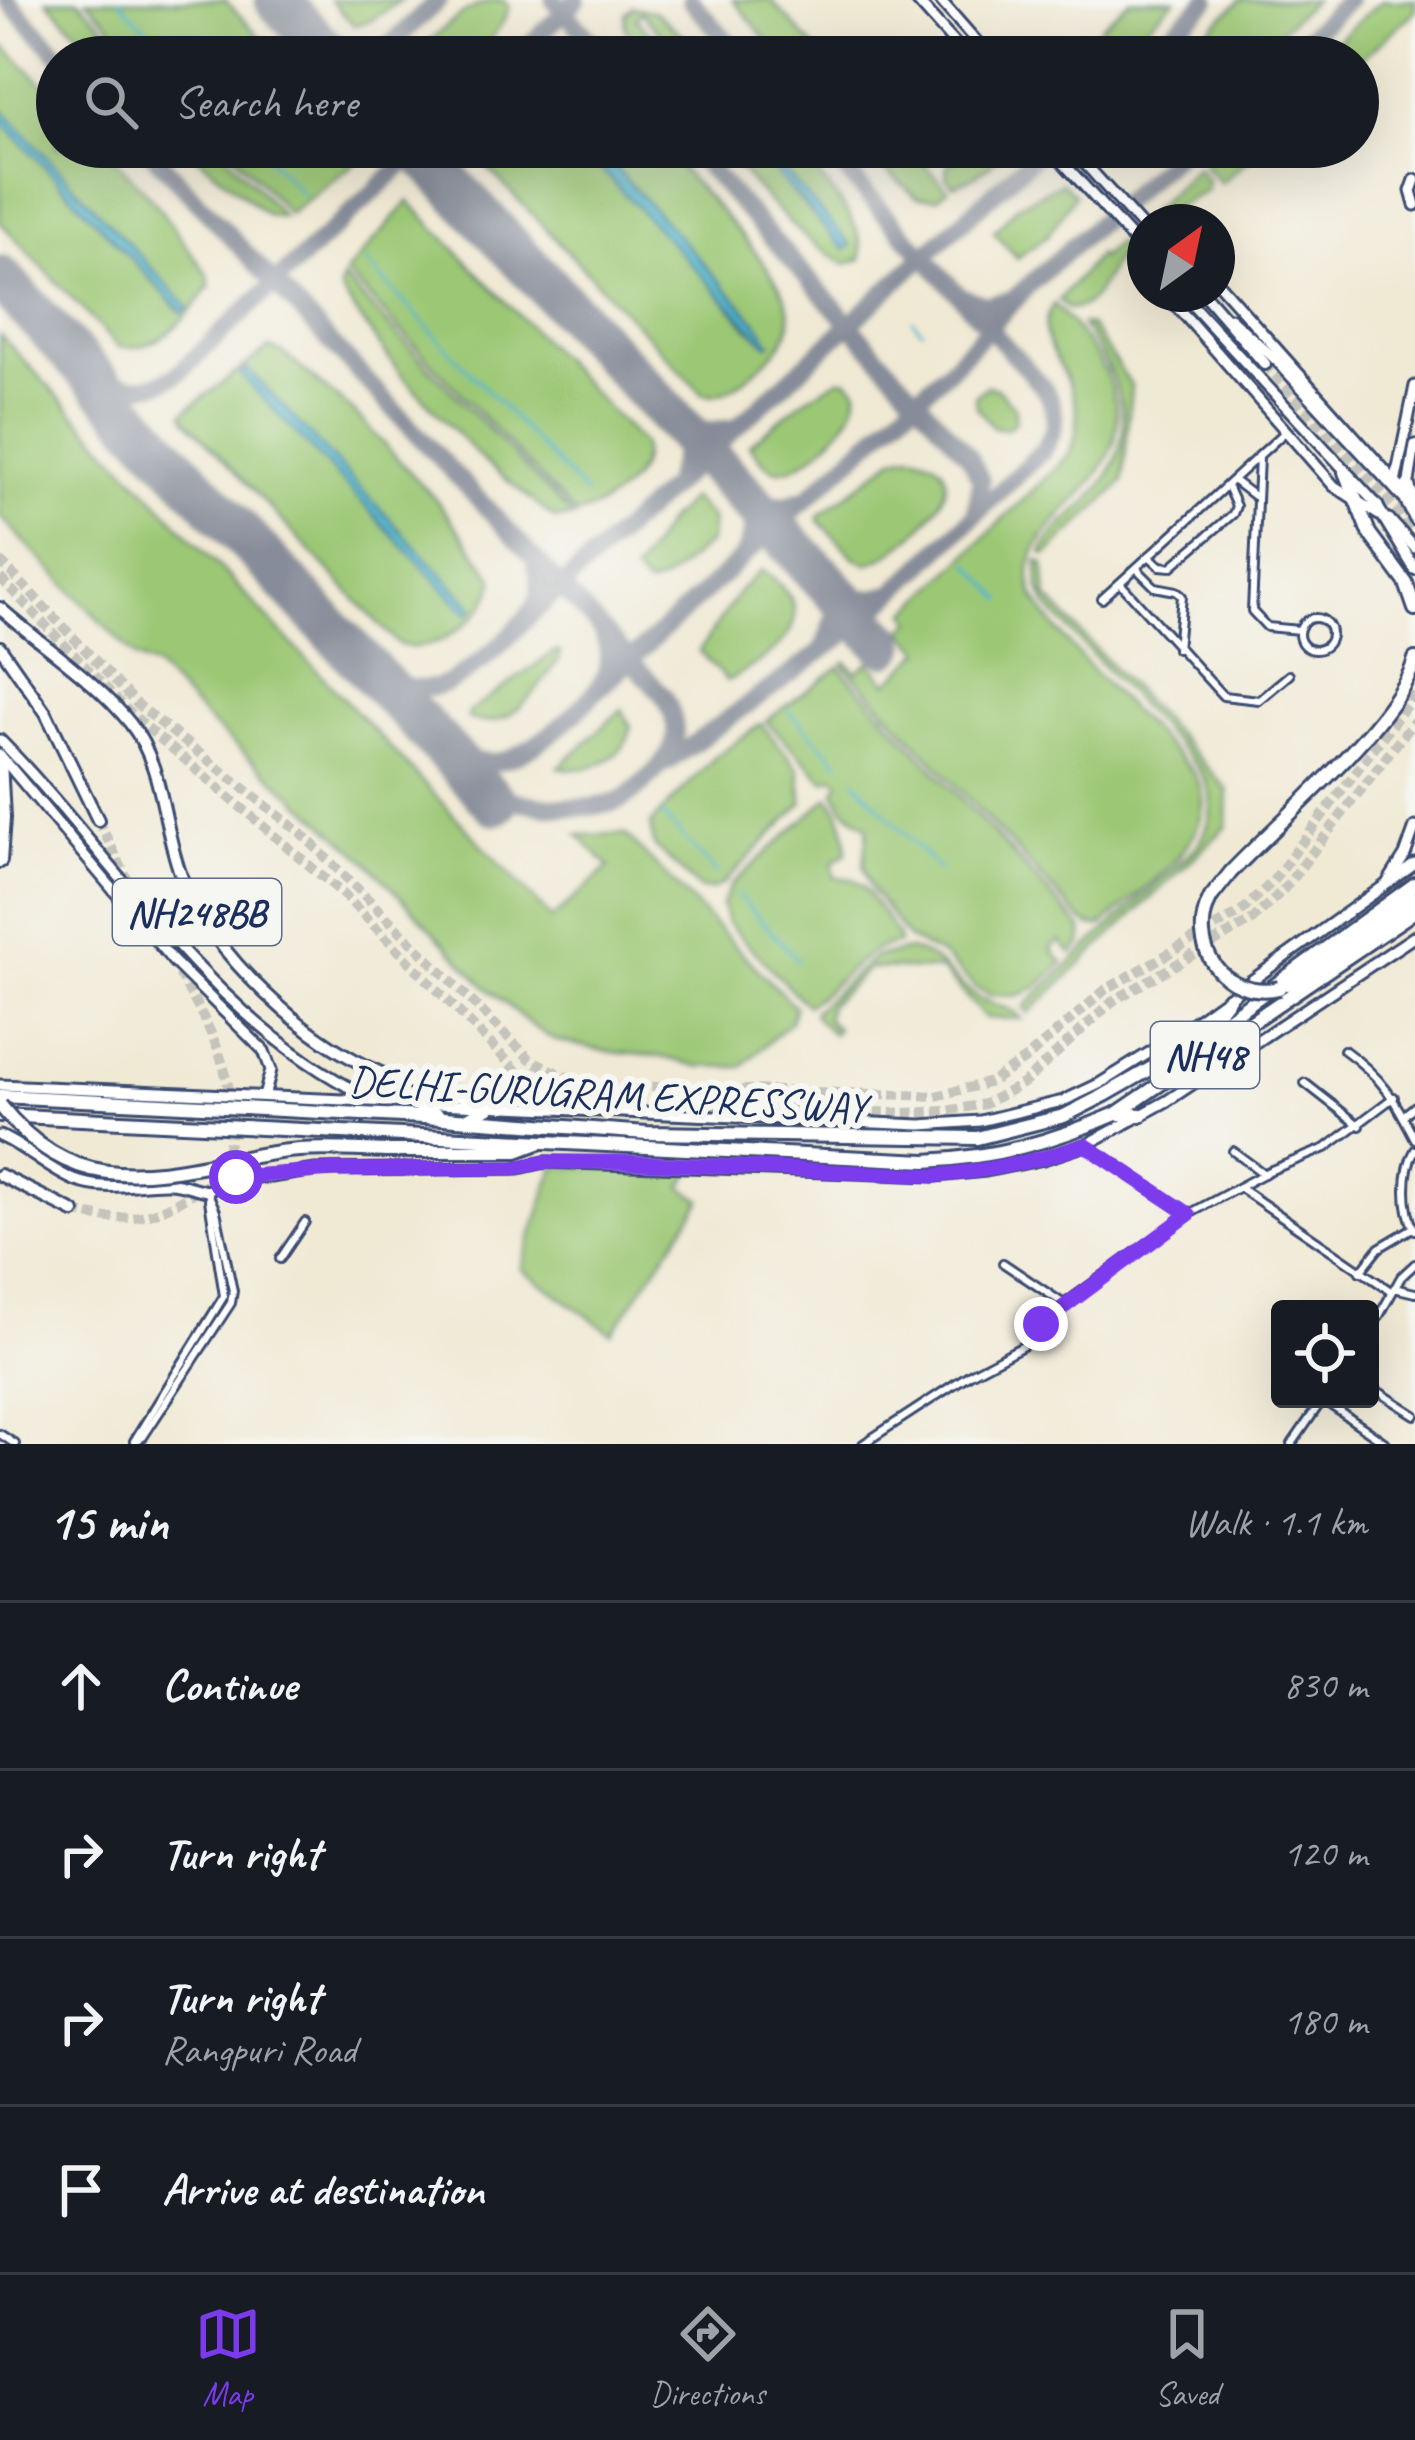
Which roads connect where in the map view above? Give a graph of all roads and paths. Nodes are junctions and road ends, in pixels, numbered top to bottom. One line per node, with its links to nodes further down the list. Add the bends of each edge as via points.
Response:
1 (916, 0): 3 (main road)
2 (940, 0): 4 (main road)
3 (948, 36)
4 (972, 36)
5 (1068, 168): 10 (main road)
6 (1089, 168): 9 (main road)
7 (1415, 180): 8 (main road)
8 (1415, 205)
9 (1127, 210)
10 (1127, 233)
11 (1235, 302): 23 (main road)
12 (1181, 312): 18 (main road)
13 (1198, 312): 21 (main road)
14 (1220, 312): 16 (highway)
15 (1224, 312): 23 (main road)
16 (1265, 364)
17 (1415, 386): 23 (main road)
18 (1288, 430): 20 (street); 25 (main road)
19 (1415, 446): 23 (main road)
20 (1258, 457): 22 (street); 24 (street)
21 (1345, 472): 25 (highway); 26 (main road)
22 (1230, 483): 24 (street); 30 (street); 30 (street, via 1233,514 1171,567)
23 (1404, 493): 27 (main road)
24 (1256, 497): 37 (street, via 1252,611 1268,627)
25 (1354, 499): 28 (main road); 36 (highway)
26 (1375, 503): 28 (highway); 29 (main road)
27 (1415, 520)
28 (1387, 523): 32 (highway)
29 (1415, 548)
30 (1150, 556): 31 (street)
31 (1137, 569): 33 (street); 39 (street, via 1155,587 1182,596)
32 (1415, 569)
33 (1120, 583): 34 (street); 39 (street)
34 (1102, 599)
35 (0, 608): 65 (highway, NH248BB, via 130,723 153,765 198,912 267,996 381,1073)
36 (1415, 609)
37 (1299, 630): 37 (street, via 1317,618 1330,637 1312,650)
38 (0, 647): 44 (highway, via 46,713)
39 (1177, 649): 41 (street, via 1226,697 1261,699)
40 (1415, 659): 50 (highway, bridge, via 1373,728 1224,879 1204,914 1202,941 1234,984 1279,988)
41 (1289, 675)
42 (0, 740): 61 (main road, via 212,980 291,1053)
43 (0, 758): 46 (highway); 58 (main road, via 173,961 264,1051 271,1070)
44 (98, 820)
45 (1415, 827): 49 (main road)
46 (0, 861)
47 (1415, 864): 49 (main road)
48 (1415, 884): 49 (highway, NH48)
49 (1385, 897): 53 (main road); 54 (highway, NH48)
50 (1415, 898)
51 (1415, 911): 66 (highway, NH48)
52 (1415, 936): 68 (main road)
53 (1228, 998): 54 (highway); 65 (main road, via 1087,1091 980,1121)
54 (1192, 1045): 72 (highway, DELHI-GURUGRAM EXPRESSWAY / NH48, via 1064,1116 976,1138)
55 (1344, 1050): 60 (street)
56 (1304, 1083): 73 (street)
57 (0, 1084): 58 (main road)
58 (265, 1094): 61 (main road)
59 (0, 1096): 70 (highway, DELHI-GURUGRAM EXPRESSWAY / NH48)
60 (1394, 1097): 69 (street); 73 (street)
61 (374, 1100): 62 (main road)
62 (412, 1102): 65 (main road); 70 (highway)
63 (0, 1105): 76 (highway, bridge, via 33,1143 63,1161 130,1174 295,1150 517,1150)
64 (1415, 1106): 69 (street)
65 (497, 1107): 71 (highway); 72 (main road)
66 (1116, 1114): 68 (highway); 76 (highway, DELHI-GURUGRAM EXPRESSWAY / NH48, via 979,1158 926,1161)
67 (0, 1115): 76 (highway, DELHI-GURUGRAM EXPRESSWAY / NH48)
68 (1142, 1115): 77 (main road)
69 (1403, 1116): 75 (street)
70 (443, 1118): 71 (highway, DELHI-GURUGRAM EXPRESSWAY / NH48)
71 (467, 1120): 72 (highway, DELHI-GURUGRAM EXPRESSWAY / NH48)
72 (521, 1124)
73 (1360, 1126): 80 (street)
74 (0, 1136): 83 (main road, via 76,1180 118,1188 168,1182)
75 (1415, 1139)
76 (542, 1141)
77 (1085, 1145): 83 (main road, via 986,1172 935,1176 545,1162 236,1177); 85 (street)
78 (1415, 1150): 87 (street, via 1406,1205)
79 (1233, 1151): 80 (street)
80 (1264, 1174): 82 (street)
81 (0, 1175): 84 (highway)
82 (1240, 1188): 85 (street); 91 (street)
83 (208, 1194): 101 (street, via 224,1296)
84 (74, 1212)
85 (1189, 1214): 94 (street)
86 (305, 1222): 88 (street)
87 (1414, 1229): 91 (street, via 1378,1248)
88 (280, 1259)
89 (1004, 1263): 94 (street)
90 (1415, 1264): 92 (street)
91 (1360, 1272): 92 (street)
92 (1393, 1290): 93 (street); 95 (street)
93 (1415, 1293)
94 (1064, 1304): 103 (street, via 1023,1346)
95 (1379, 1316)
96 (1379, 1391): 99 (street)
97 (1317, 1408): 104 (street)
98 (1336, 1408): 105 (street)
99 (1415, 1414)
100 (0, 1434): 102 (street)
101 (133, 1443)
102 (15, 1444)
103 (863, 1444)
104 (1292, 1444)
105 (1387, 1444)

